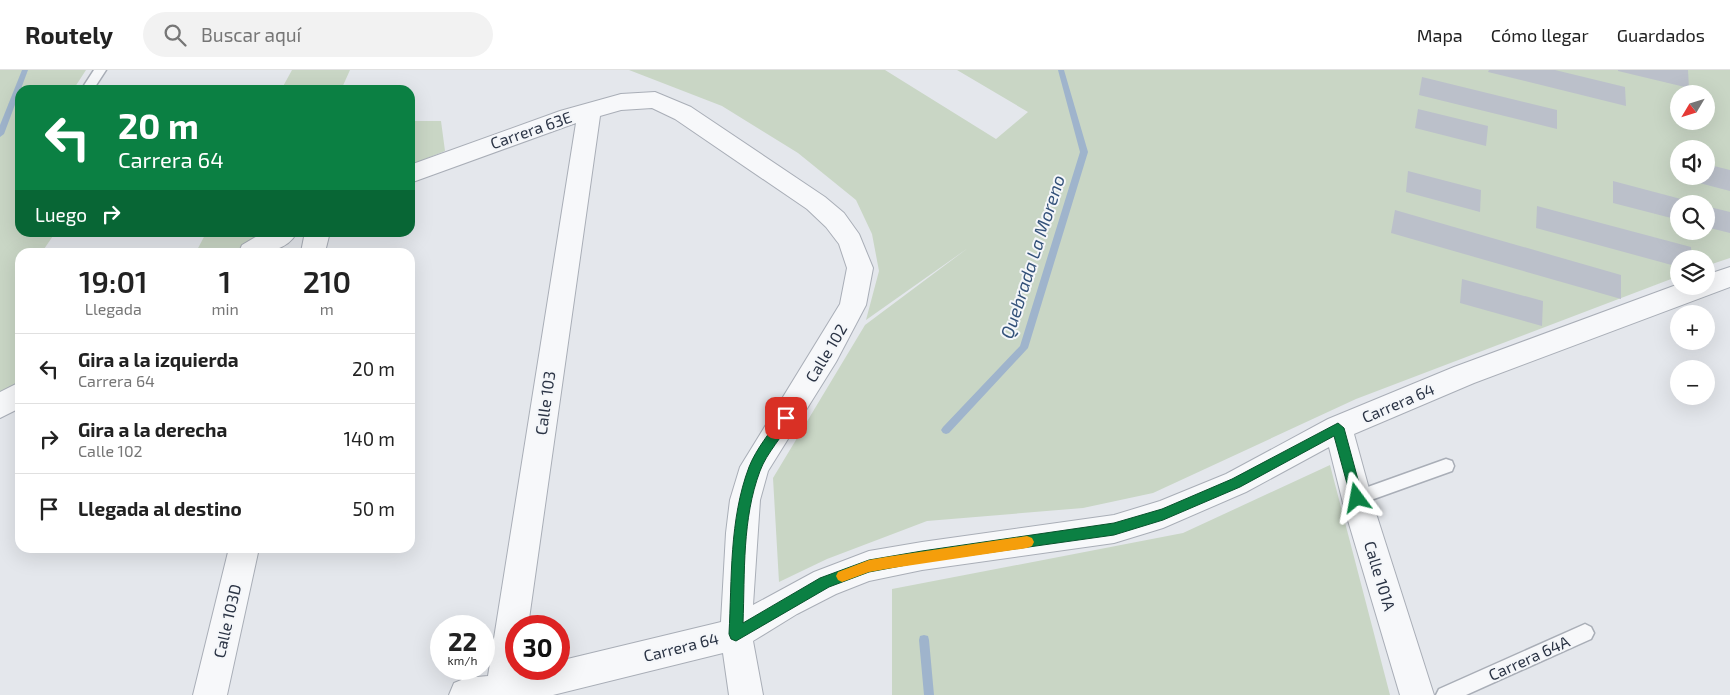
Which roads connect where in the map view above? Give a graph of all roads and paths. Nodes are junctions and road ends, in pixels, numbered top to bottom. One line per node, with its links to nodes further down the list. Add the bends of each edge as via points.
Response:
1 (100, 70): 2 (lane)
2 (90, 85)
3 (655, 100): 4 (street, Carrera 63E, via 621,102); 16 (street, Calle 102, via 683,113 816,203 835,220 850,241 860,268 853,305 755,467 745,500 741,533)
4 (589, 111): 5 (street, Carrera 63E); 17 (street, Calle 103)
5 (415, 172)
6 (276, 237): 7 (street)
7 (258, 248)
8 (1718, 282): 11 (street, Carrera 64, via 1473,372)
9 (15, 397): 10 (street)
10 (0, 406)
11 (1338, 428): 13 (street, Calle 101A); 16 (street, Carrera 64, via 1236,483 1163,514 1114,529 869,566 825,582)
12 (1446, 466): 13 (lane)
13 (1357, 498): 21 (street, Calle 101A)
14 (243, 553): 18 (street, Calle 103D)
15 (1585, 633): 22 (lane, Carrera 64A)
16 (736, 634): 17 (street, Carrera 64); 20 (street, Calle 102)
17 (502, 693): 19 (street, Carrera 64)
18 (210, 695)
19 (466, 695)
20 (746, 695)
21 (1417, 695)
22 (1445, 695)

